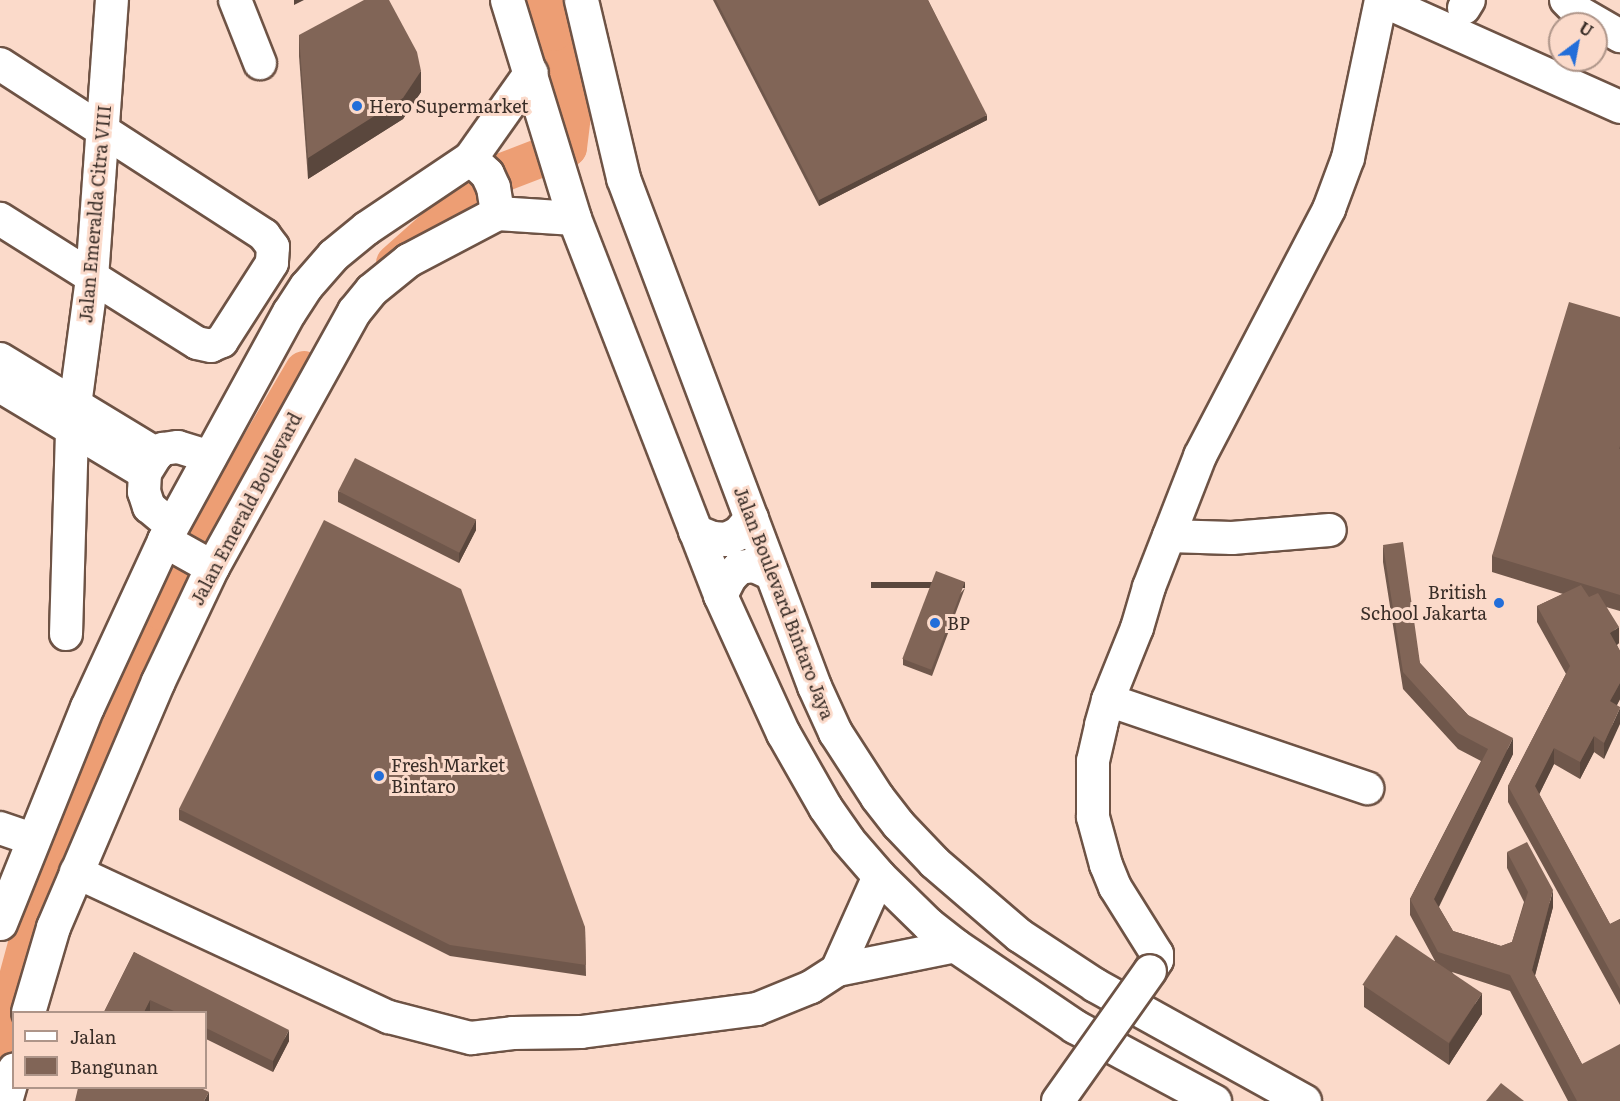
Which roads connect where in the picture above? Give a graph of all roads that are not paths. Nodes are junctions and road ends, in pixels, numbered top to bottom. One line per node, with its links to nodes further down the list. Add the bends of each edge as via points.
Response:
1 (112, 0): 12 (street, Jalan Emeralda Citra VIII)
2 (235, 0): 9 (street)
3 (507, 0): 10 (main road)
4 (580, 0): 23 (main road, Jalan Boulevard Bintaro Jaya, via 623,178)
5 (1381, 0): 11 (street); 26 (street, via 1348,158 1329,209 1200,456)
6 (1566, 0): 7 (street)
7 (1620, 36)
8 (0, 63): 12 (street)
9 (260, 63)
10 (531, 72): 13 (main road, Jalan Emerald Boulevard); 15 (main road)
11 (1620, 107)
12 (104, 130): 17 (street, Jalan Emeralda Citra VIII); 17 (street, via 264,235 273,247 272,263 222,341 212,346 198,343)
13 (474, 161): 14 (main road, via 493,187); 21 (main road, Jalan Emerald Boulevard, via 366,228 326,263 289,312)
14 (496, 207): 15 (main road); 27 (main road, Jalan Emerald Boulevard, via 408,260 366,297)
15 (574, 218): 25 (main road)
16 (0, 219): 17 (street)
17 (92, 278): 20 (street, Jalan Emeralda Citra VIII)
18 (0, 359): 20 (street)
19 (0, 386): 20 (street)
20 (74, 416): 22 (street); 30 (street, Jalan Emeralda Citra VIII)
21 (210, 457): 22 (street, via 178,447 163,449); 27 (main road, Jalan Emerald Boulevard)
22 (151, 463): 27 (street, via 144,492 149,507)
23 (751, 518): 25 (main road, via 738,534 726,539); 28 (main road, Jalan Boulevard Bintaro Jaya)
24 (1330, 530): 26 (street, via 1232,538)
25 (695, 531): 29 (main road)
26 (1169, 536): 31 (street)
27 (190, 545): 34 (main road, Jalan Emerald Boulevard, via 87,707); 35 (main road, Jalan Emerald Boulevard, via 158,681)
28 (771, 573): 29 (main road, via 754,566 739,567); 45 (main road, Jalan Boulevard Bintaro Jaya, via 835,732 877,797 934,862 1018,935 1095,985)
29 (720, 595): 36 (main road, via 801,768 847,839)
30 (66, 634)
31 (1107, 700): 32 (street); 43 (street, bridge, via 1093,761 1093,817 1115,886 1157,960)
32 (1367, 788)
33 (0, 828): 34 (street)
34 (34, 840): 37 (main road, Jalan Emerald Boulevard)
35 (76, 872): 39 (street, via 389,1017 471,1038 513,1032 581,1032 757,1009 811,987); 40 (main road, Jalan Emerald Boulevard, via 52,927)
36 (879, 876): 38 (main road); 39 (street)
37 (0, 923)
38 (957, 946): 39 (street); 44 (main road, via 1074,1026)
39 (837, 970)
40 (27, 1011)
41 (12, 1077): 42 (main road)
42 (6, 1101)
43 (1058, 1101)
44 (1214, 1101)
45 (1304, 1101)

